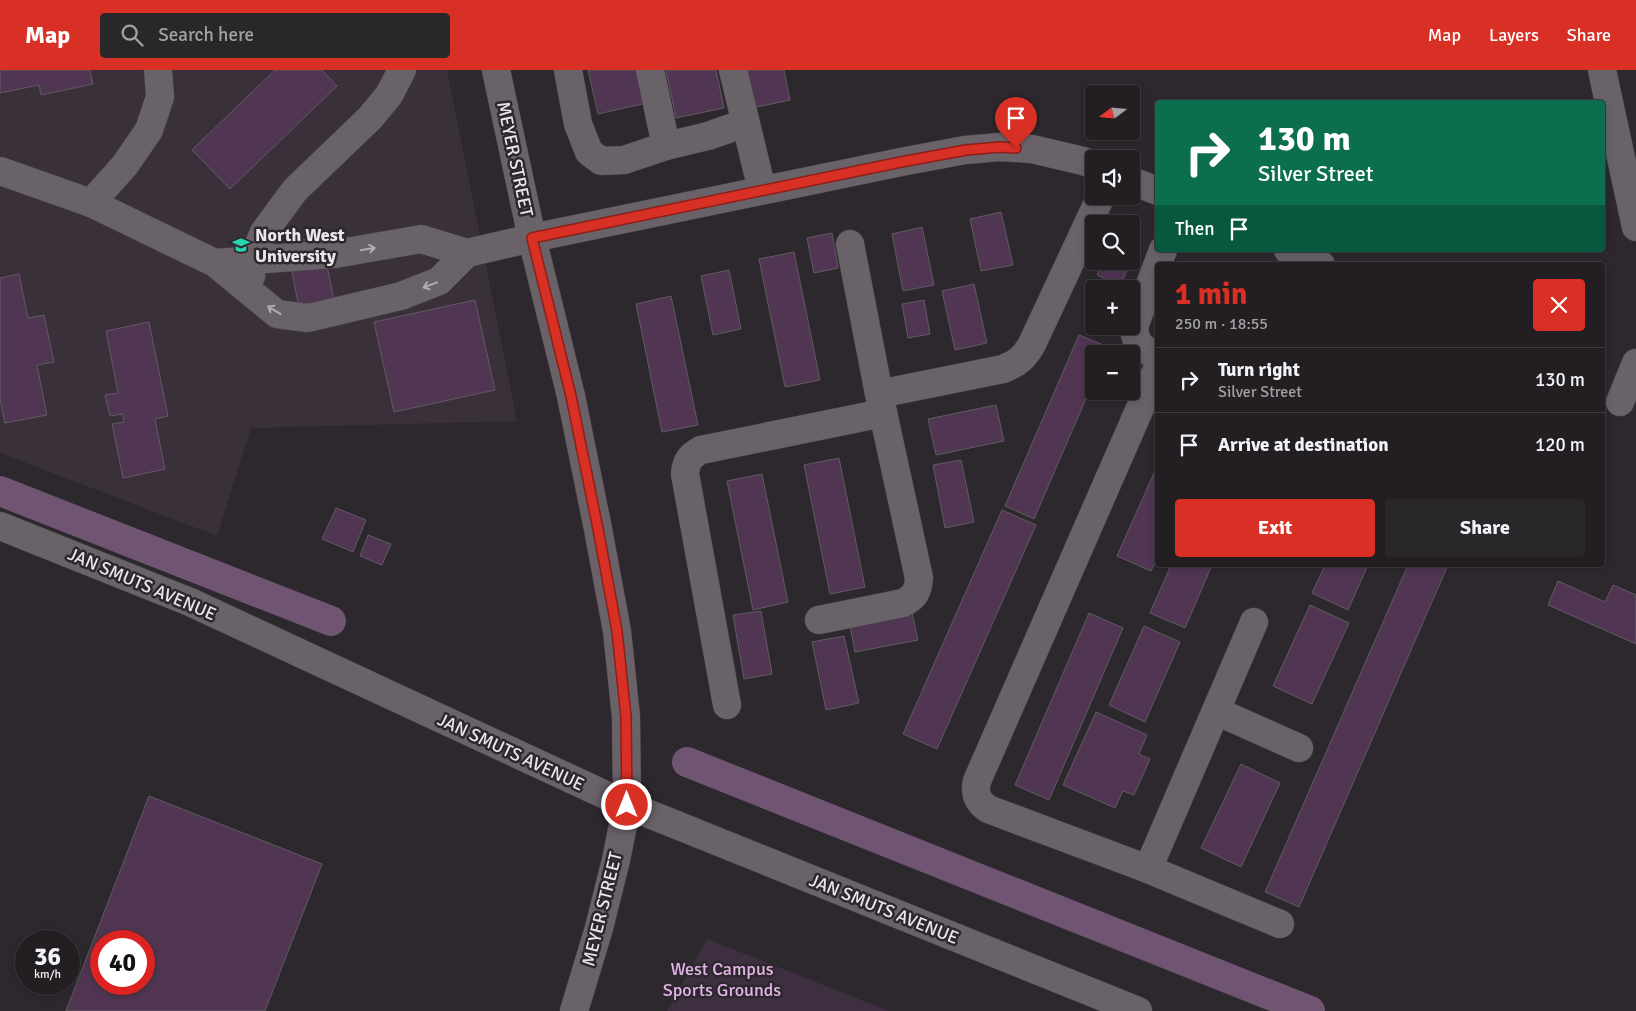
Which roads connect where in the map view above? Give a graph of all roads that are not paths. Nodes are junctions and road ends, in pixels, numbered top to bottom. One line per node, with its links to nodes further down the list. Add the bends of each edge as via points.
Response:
1 (158, 70): 15 (street, via 160,97 149,130 125,166)
2 (402, 70): 22 (street, via 370,118 295,190 264,232)
3 (496, 70): 18 (street, MEYER STREET)
4 (568, 70): 9 (street, via 578,124 589,152 601,161 624,160)
5 (650, 70): 9 (street)
6 (733, 70): 8 (street)
7 (1602, 70): 17 (street)
8 (745, 123): 9 (street); 13 (street)
9 (666, 146)
10 (1085, 162): 13 (street, via 1032,149 1000,147 966,150)
11 (0, 171): 15 (street)
12 (1140, 185): 14 (street)
13 (762, 190): 18 (street)
14 (1155, 191)
15 (91, 203): 24 (street)
16 (1098, 205): 31 (street, via 1032,344 1020,360 1003,369)
17 (1636, 227)
18 (532, 238): 21 (street); 38 (street, MEYER STREET, via 571,396 617,631 626,717)
19 (850, 244): 31 (street)
20 (1292, 252): 23 (street)
21 (466, 254): 22 (street, one-way to 21, via 335,254 421,240); 26 (street, one-way to 26, via 439,281 401,296 308,318 277,314)
22 (252, 260): 24 (street); 26 (street)
23 (1314, 262)
24 (215, 263): 26 (street)
25 (1155, 271): 27 (street, via 1134,331 1143,349)
26 (251, 293)
27 (1155, 355)
28 (1636, 363): 30 (street)
29 (1155, 374): 39 (street, via 975,789 976,797 988,809)
30 (1620, 401)
31 (881, 403): 33 (street, via 919,578 918,588 913,598 903,603); 35 (street, via 701,450 692,454 686,463 685,474)
32 (0, 526): 38 (street, JAN SMUTS AVENUE, via 190,602)
33 (819, 620)
34 (1254, 622): 36 (street)
35 (727, 705)
36 (1216, 711): 37 (street); 39 (street)
37 (1299, 748)
38 (627, 805): 41 (street, MEYER STREET, via 599,928); 42 (street, JAN SMUTS AVENUE)
39 (1148, 868): 40 (street)
40 (1280, 924)
41 (574, 1011)
42 (1138, 1011)

